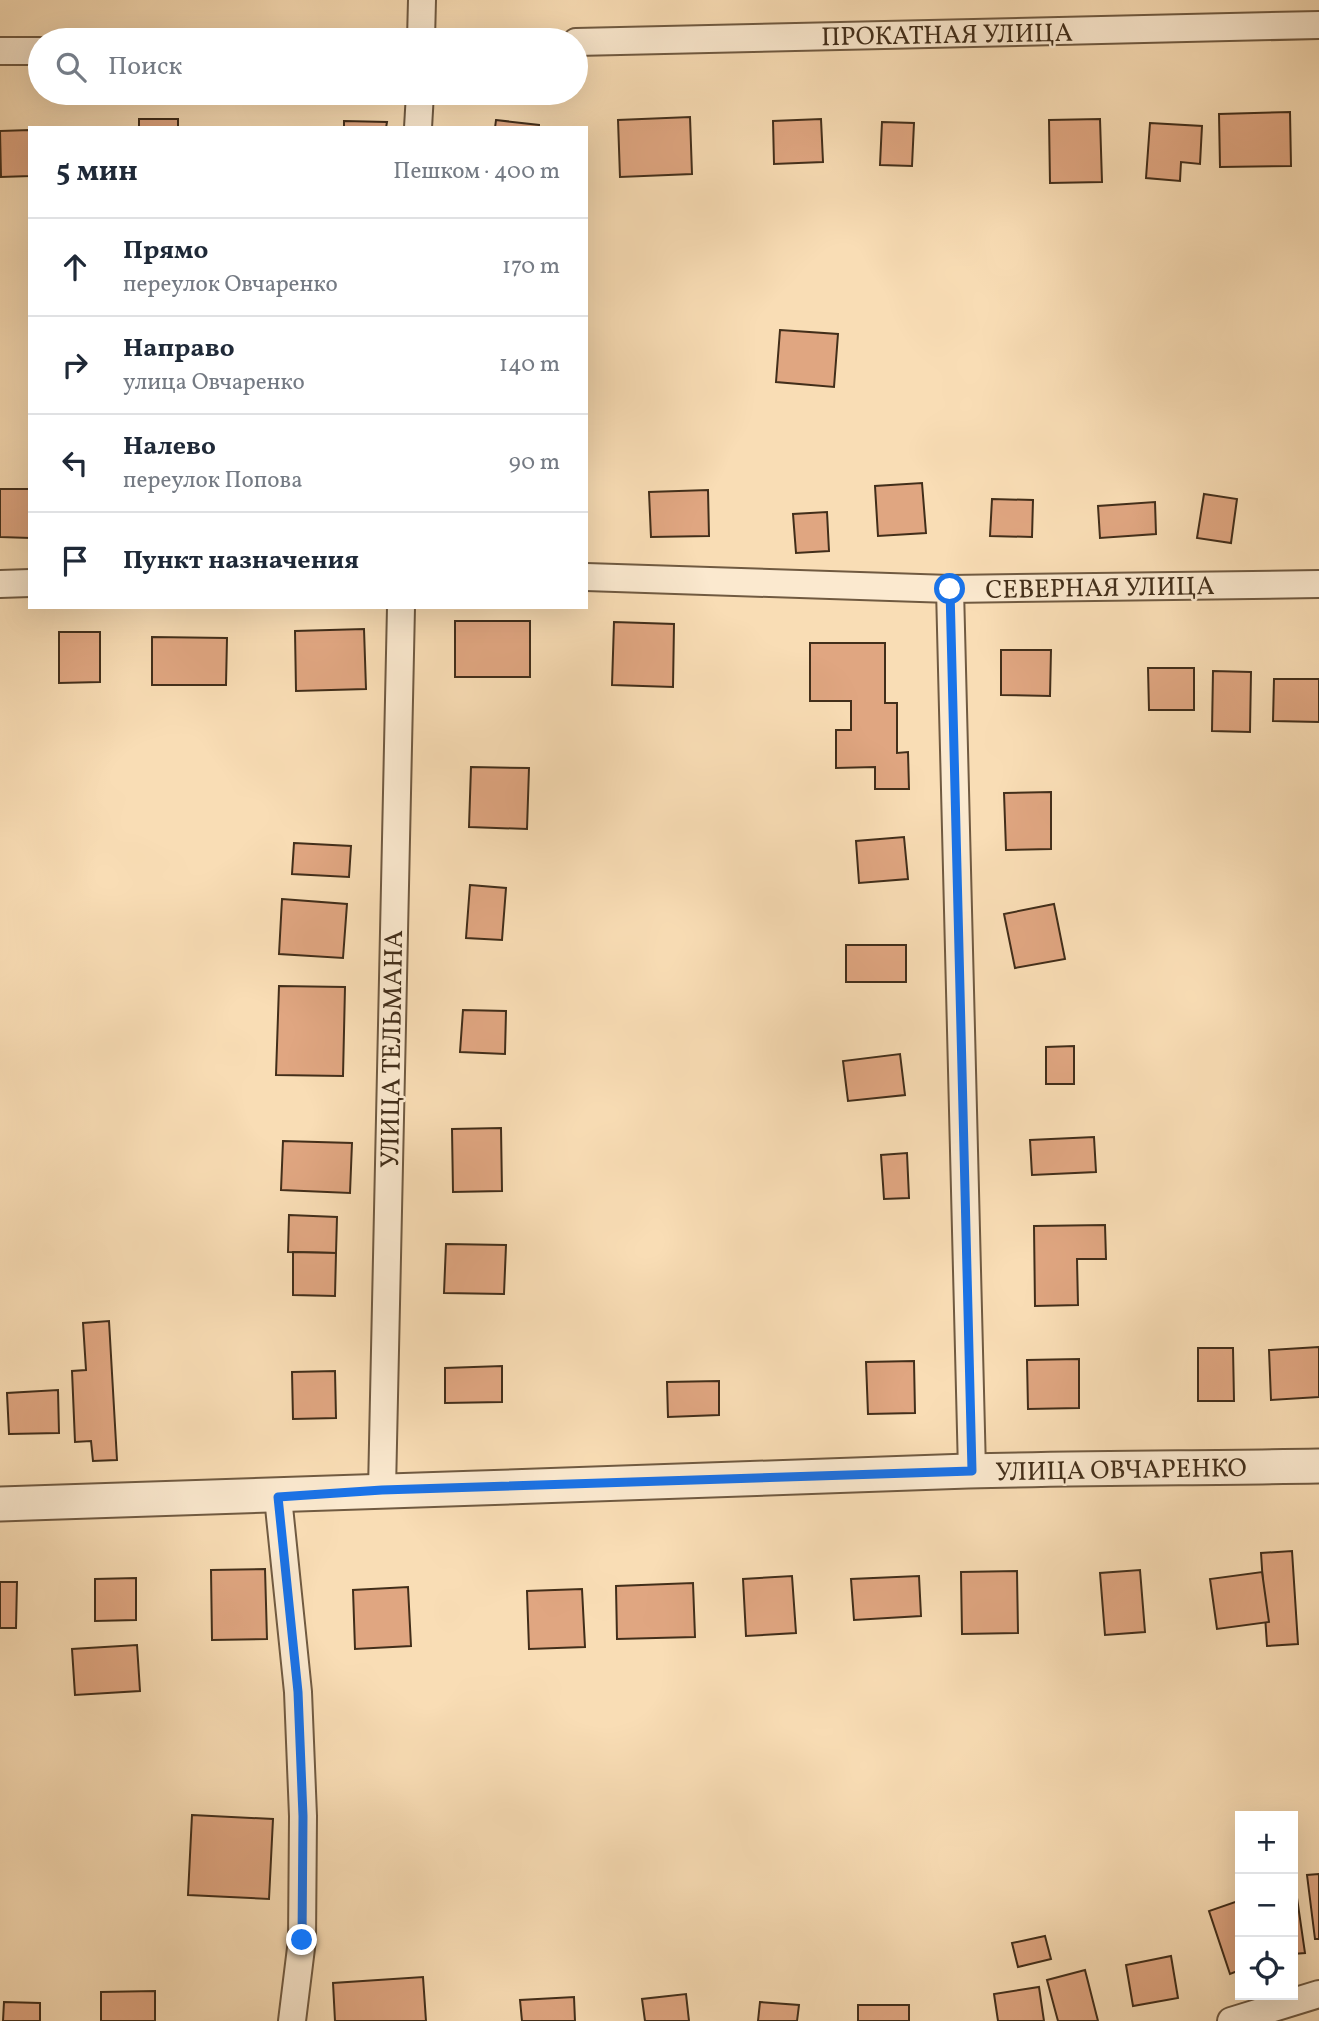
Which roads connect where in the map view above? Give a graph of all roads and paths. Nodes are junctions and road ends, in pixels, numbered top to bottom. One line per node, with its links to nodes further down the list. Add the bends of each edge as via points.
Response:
1 (422, 0): 3 (street)
2 (1319, 25): 4 (street, ПРОКАТНАЯ УЛИЦА)
3 (421, 28)
4 (588, 43)
5 (0, 51): 6 (street)
6 (28, 51)
7 (419, 105): 8 (street)
8 (418, 126)
9 (588, 577): 13 (street, СЕВЕРНАЯ УЛИЦА)
10 (28, 583): 11 (street)
11 (0, 584)
12 (1319, 584): 13 (street, СЕВЕРНАЯ УЛИЦА)
13 (950, 589): 16 (street)
14 (401, 609): 17 (street, УЛИЦА ТЕЛЬМАНА)
15 (1319, 1466): 16 (street, УЛИЦА ОВЧАРЕНКО)
16 (972, 1471): 17 (street, УЛИЦА ОВЧАРЕНКО)
17 (382, 1490): 18 (street, УЛИЦА ОВЧАРЕНКО)
18 (278, 1497): 19 (street, УЛИЦА ОВЧАРЕНКО); 21 (street, via 298,1692 303,1816 302,1940)
19 (0, 1504)
20 (1319, 1994): 22 (street)
21 (292, 2021)
22 (1231, 2021)

